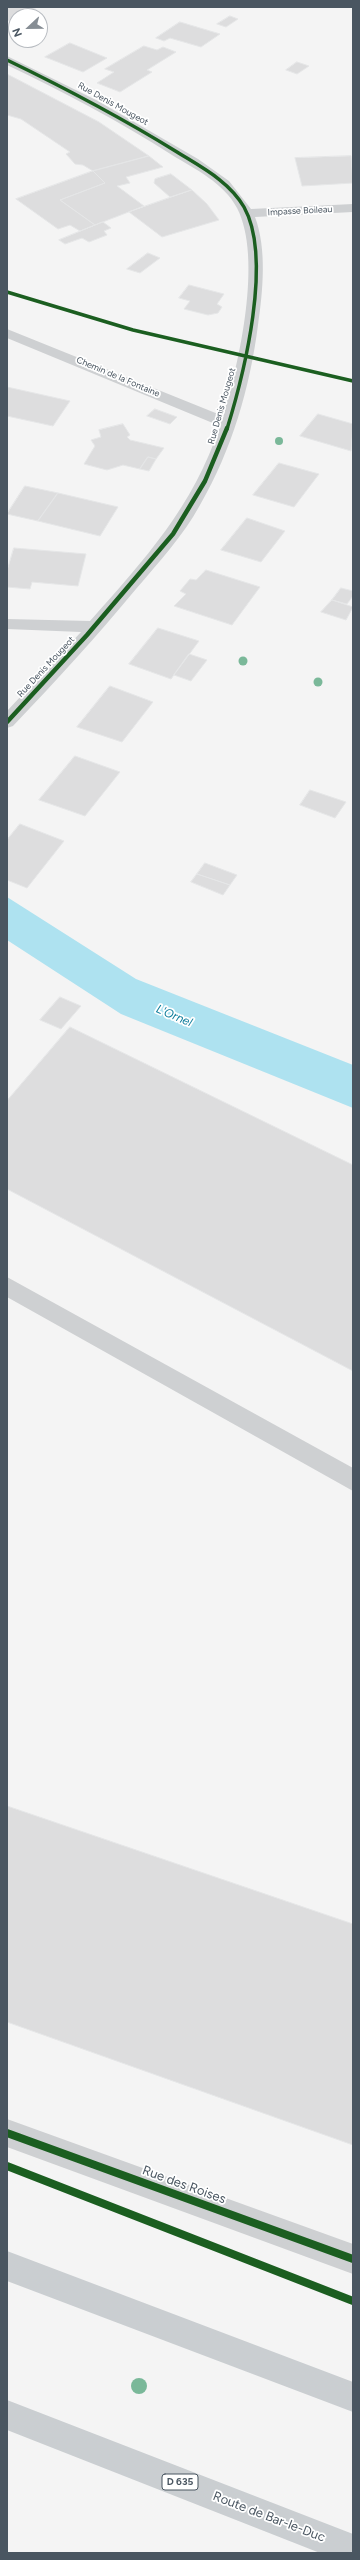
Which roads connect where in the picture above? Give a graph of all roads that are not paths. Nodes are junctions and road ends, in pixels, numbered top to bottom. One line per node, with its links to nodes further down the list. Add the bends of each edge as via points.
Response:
1 (7, 60): 3 (street, Rue Denis Mougeot, via 110,112 162,142 209,172 236,196)
2 (353, 208): 3 (street, Impasse Boileau)
3 (247, 213): 5 (street, Rue Denis Mougeot, via 253,234 255,259 253,308 246,355)
4 (7, 333): 5 (street, Chemin de la Fontaine)
5 (228, 424): 7 (street, Rue Denis Mougeot, via 212,467 192,506 165,543)
6 (7, 624): 7 (street)
7 (95, 627): 8 (street, Rue Denis Mougeot)
8 (7, 722)
9 (7, 1286): 10 (street)
10 (353, 1480)
11 (7, 2133): 12 (street, Rue des Roises)
12 (353, 2259)
13 (7, 2266): 14 (main road)
14 (353, 2397)
15 (7, 2415): 16 (main road, Route de Bar-le-Duc / D 635)
16 (353, 2550)

